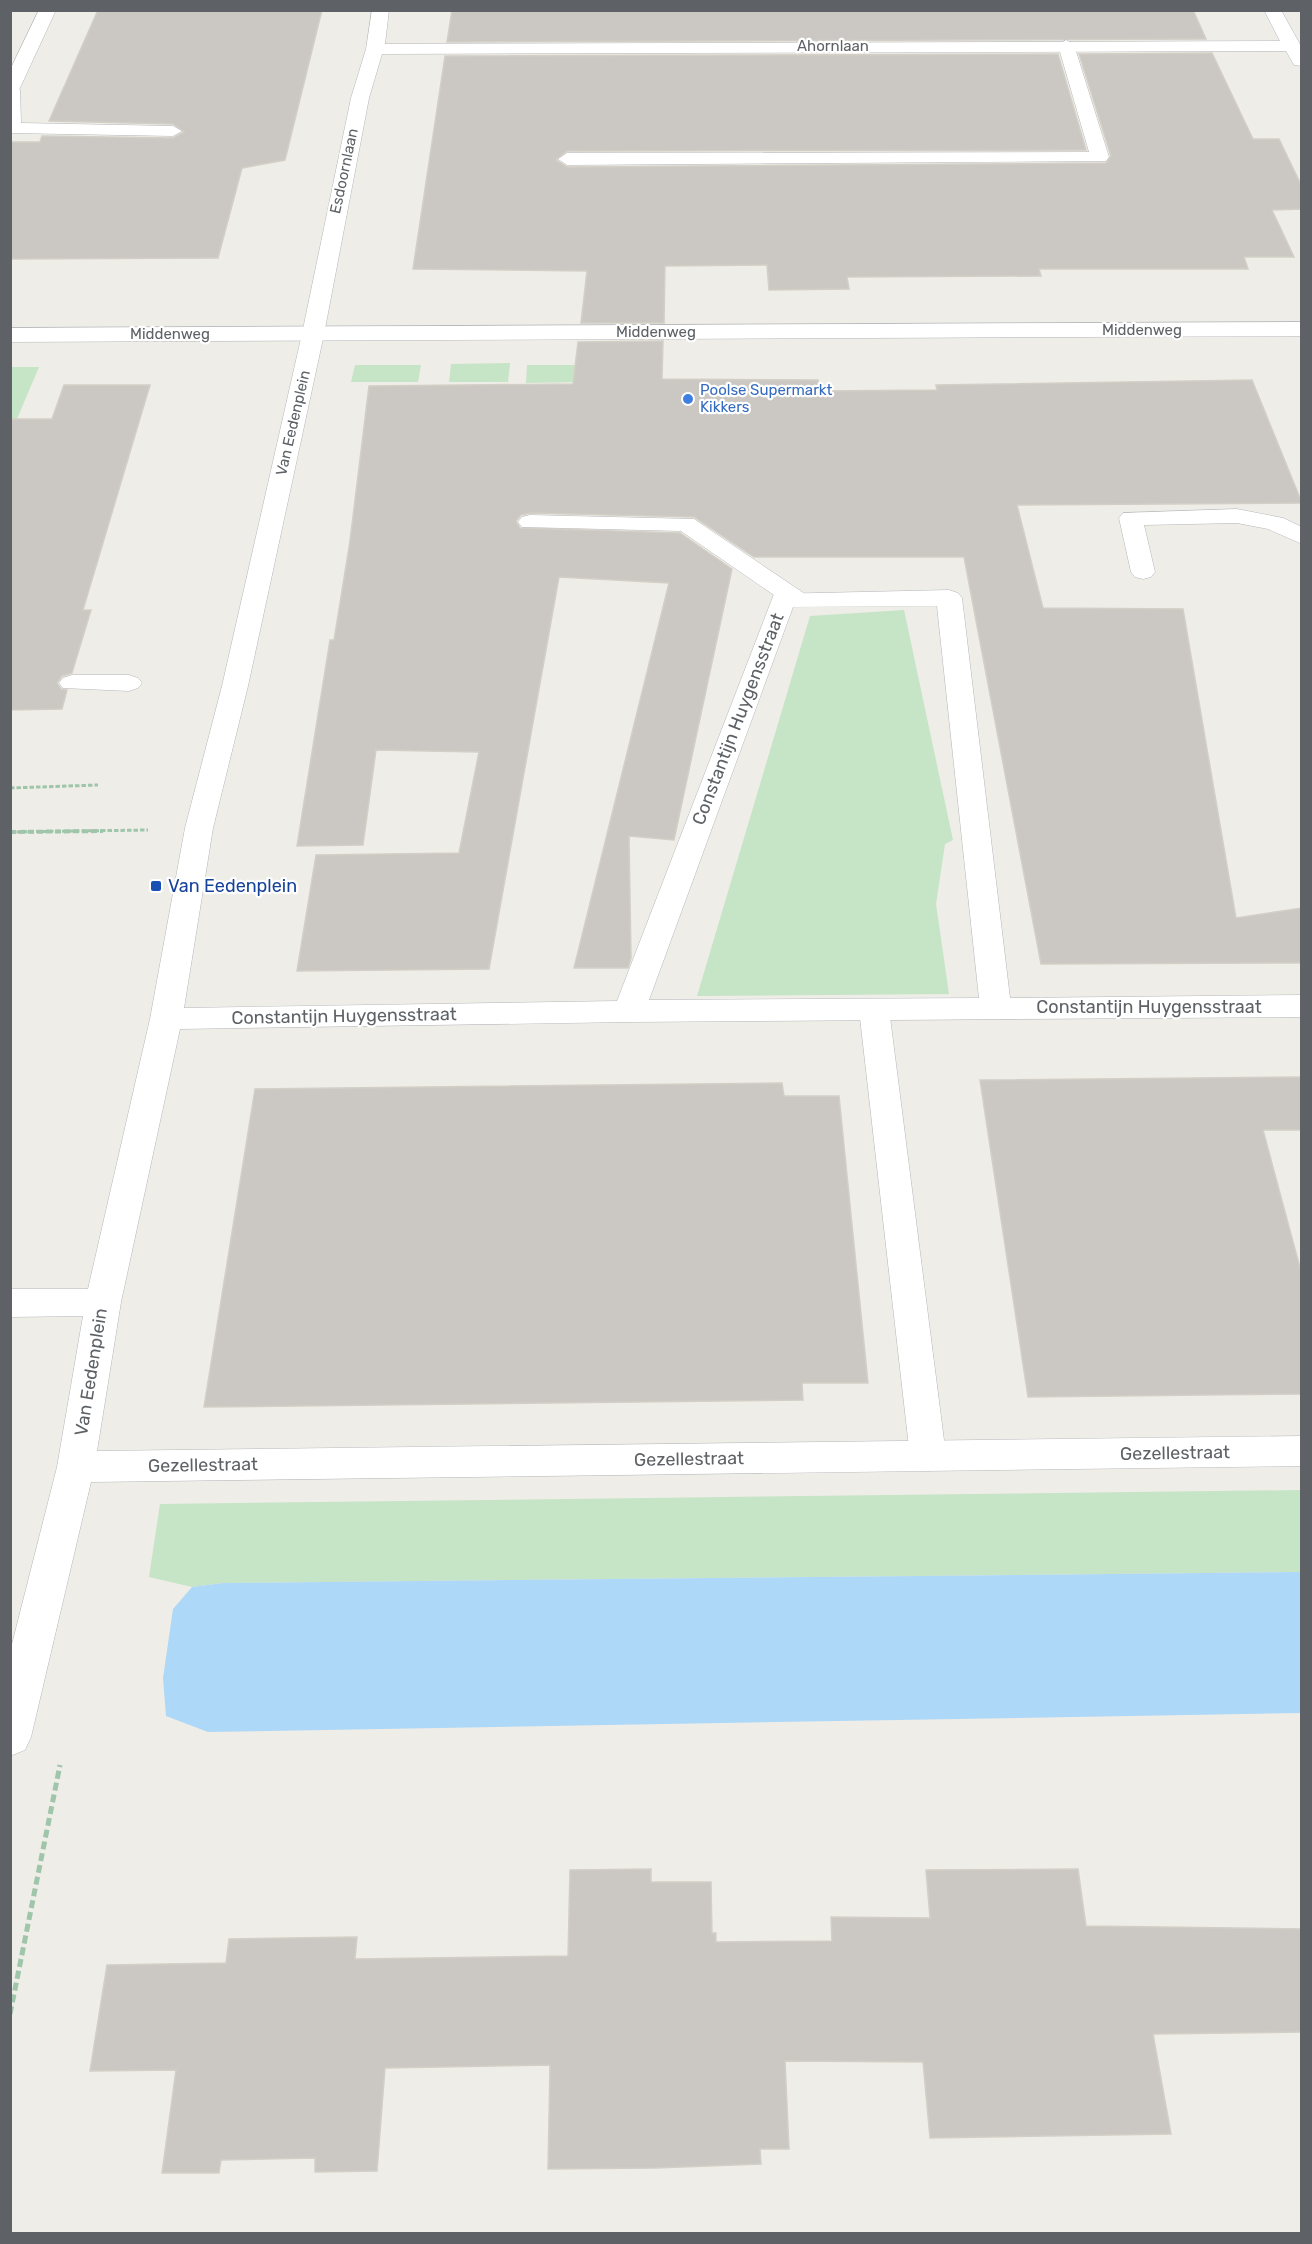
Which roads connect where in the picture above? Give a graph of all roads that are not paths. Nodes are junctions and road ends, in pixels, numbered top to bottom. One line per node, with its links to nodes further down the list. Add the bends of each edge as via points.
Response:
1 (48, 10): 8 (street)
2 (381, 10): 6 (street, Esdoornlaan)
3 (1272, 10): 5 (street)
4 (1066, 45): 5 (street, Ahornlaan); 6 (street, Ahornlaan); 10 (lane, via 1100,157)
5 (1292, 46): 7 (street)
6 (375, 48): 12 (street, Esdoornlaan, via 360,98)
7 (1302, 64)
8 (11, 90): 9 (lane, via 12,128)
9 (173, 130)
10 (567, 159)
11 (1302, 329): 12 (street, Middenweg)
12 (313, 333): 13 (street, Middenweg); 24 (street, Van Eedenplein, via 235,686 199,828)
13 (10, 335)
14 (530, 522): 17 (lane, via 686,524)
15 (1302, 537): 16 (lane, via 1275,523 1237,516 1131,518)
16 (1143, 572)
17 (796, 599): 21 (street, Constantijn Huygensstraat, via 949,598); 23 (street, Constantijn Huygensstraat, via 783,599)
18 (72, 683): 19 (lane)
19 (129, 683)
20 (1302, 1006): 21 (street, Constantijn Huygensstraat)
21 (996, 1008): 22 (street, Constantijn Huygensstraat)
22 (874, 1009): 23 (street, Constantijn Huygensstraat); 28 (lane)
23 (629, 1011): 24 (street, Constantijn Huygensstraat)
24 (166, 1019): 25 (street, Van Eedenplein)
25 (103, 1302): 26 (street); 29 (street, Van Eedenplein)
26 (10, 1303)
27 (1302, 1451): 28 (street, Gezellestraat)
28 (928, 1456): 29 (street, Gezellestraat)
29 (76, 1467): 30 (street, Van Eedenplein)
30 (10, 1737)

